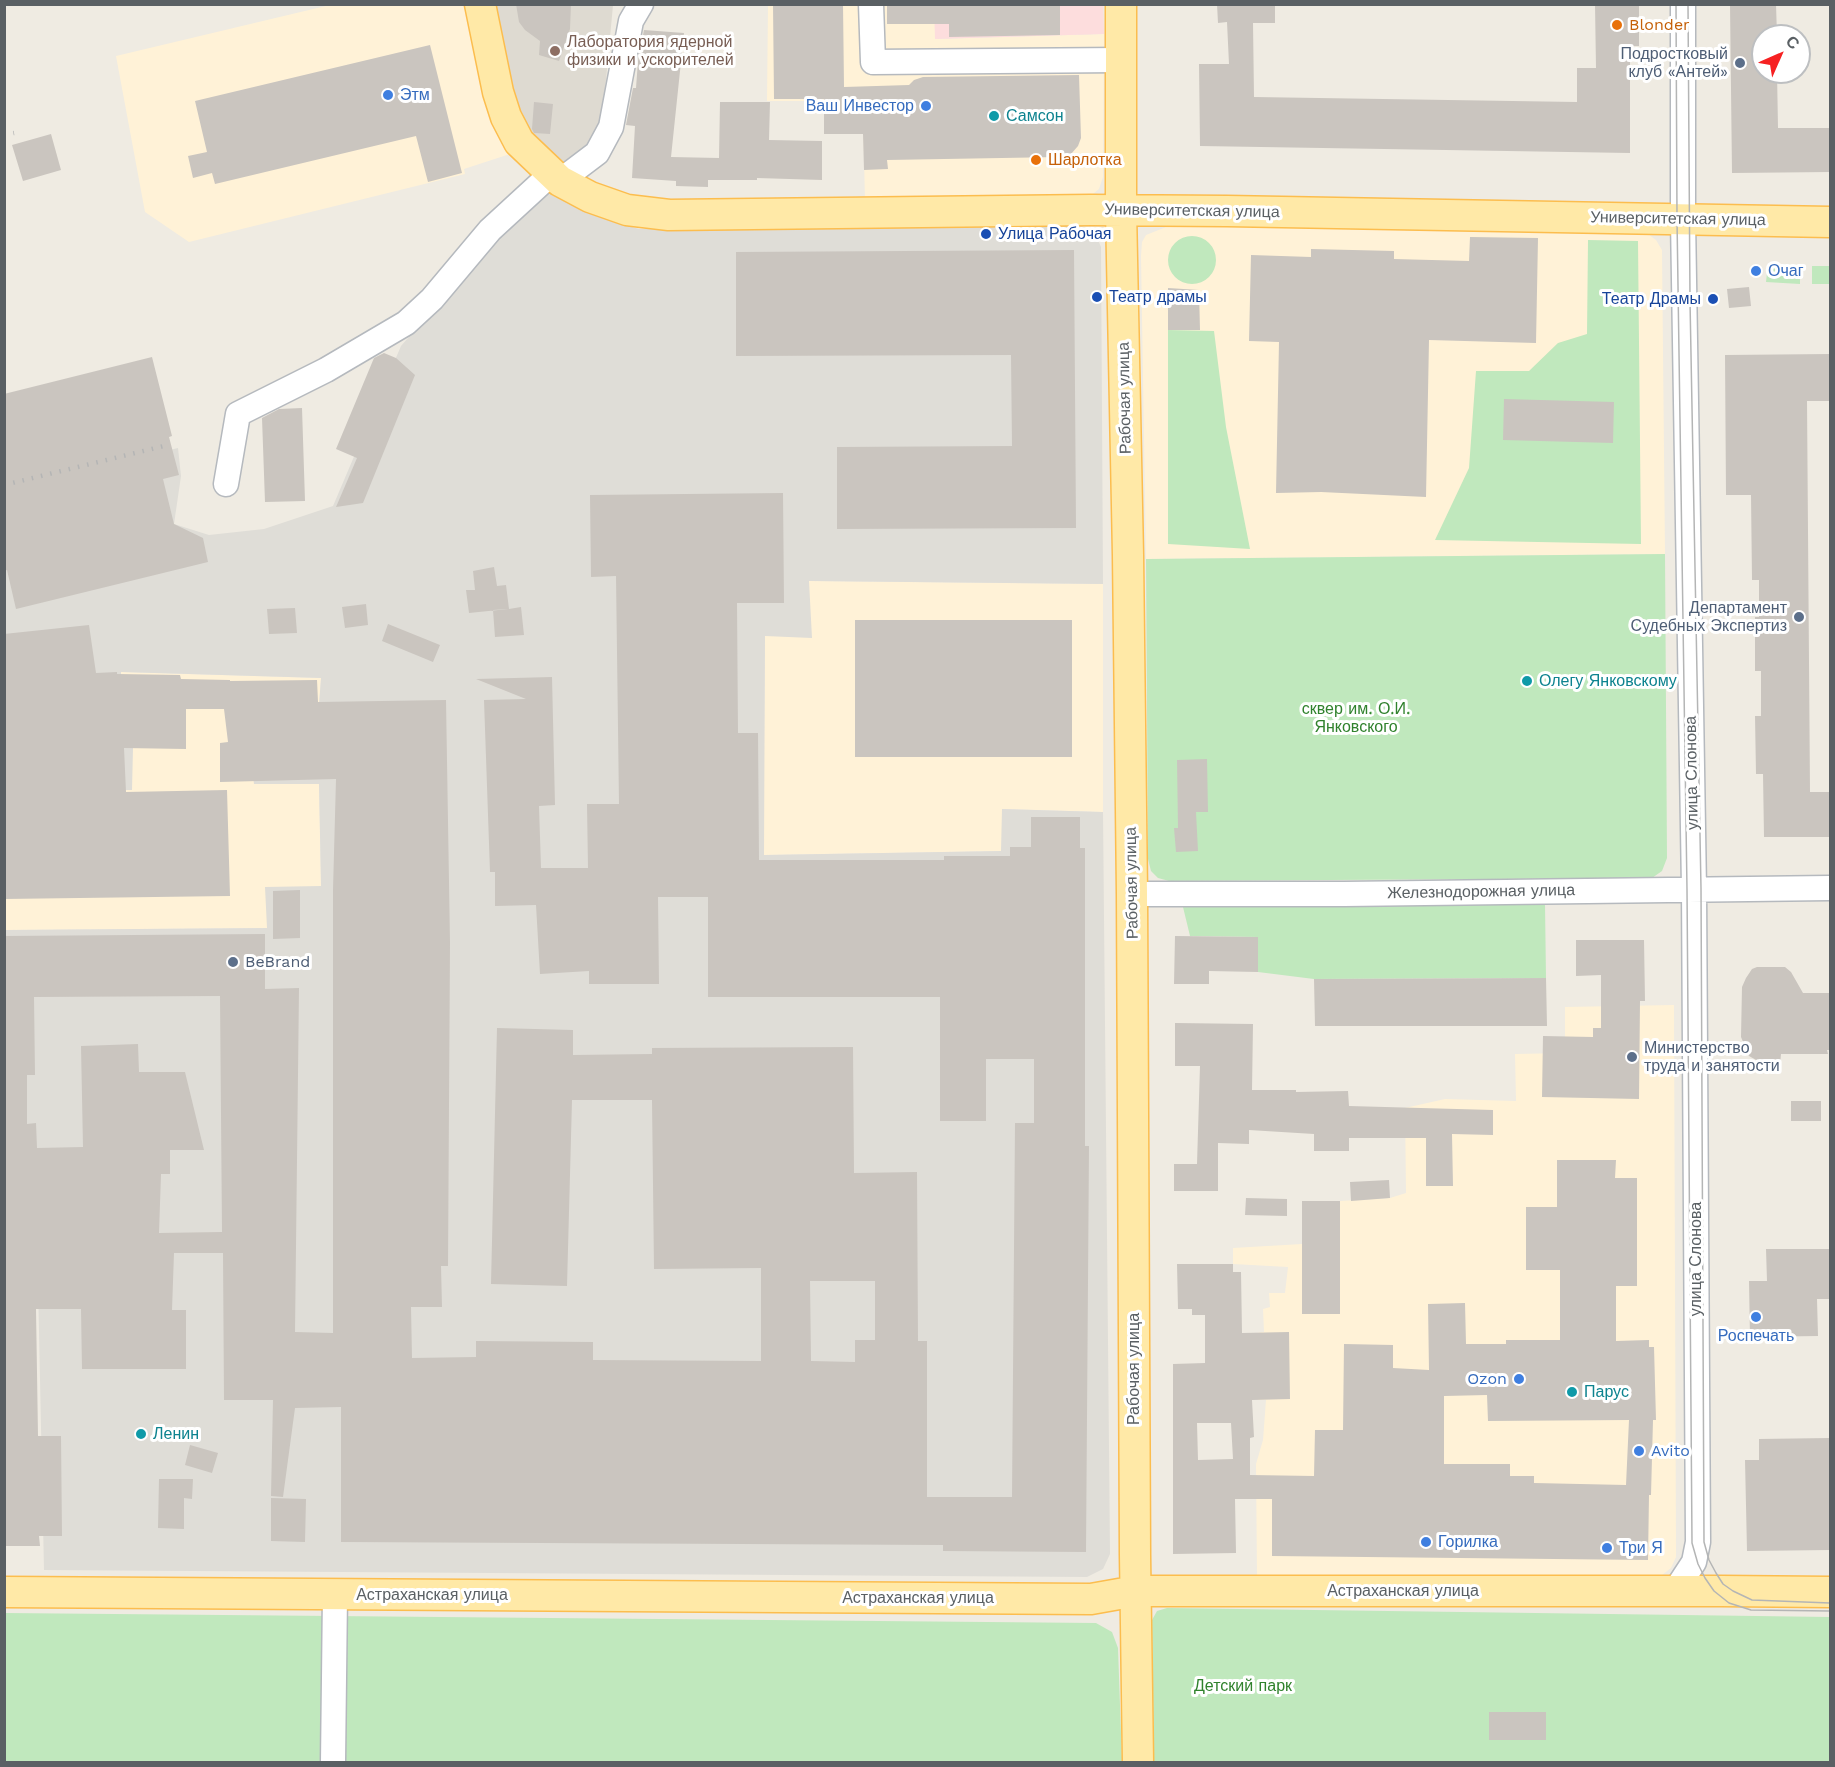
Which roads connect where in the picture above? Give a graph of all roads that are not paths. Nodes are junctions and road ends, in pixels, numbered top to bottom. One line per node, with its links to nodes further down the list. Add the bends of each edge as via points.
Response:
1 (480, 4): 7 (main road, Университетская улица, via 506,117 519,142)
2 (641, 4): 7 (street, via 631,21 610,127 597,153)
3 (871, 4): 6 (street, via 873,62)
4 (1121, 4): 6 (main road, Рабочая улица)
5 (1683, 4): 9 (street, улица Слонова)
6 (1121, 60): 8 (main road, Рабочая улица)
7 (556, 177): 8 (main road, Университетская улица, via 590,197 627,210 669,215); 11 (street, via 490,230 432,299 406,323 326,370 238,414)
8 (1121, 210): 9 (main road, Университетская улица); 14 (main road, Рабочая улица)
9 (1683, 219): 10 (main road, Университетская улица); 13 (street, улица Слонова)
10 (1830, 222)
11 (226, 484)
12 (1830, 888): 13 (street, Железнодорожная улица)
13 (1694, 889): 14 (street, Железнодорожная улица); 15 (street, улица Слонова)
14 (1132, 894): 16 (main road, Рабочая улица)
15 (1698, 1542): 17 (street, улица Слонова, via 1694,1562); 18 (street, улица Слонова, via 1710,1576)
16 (1136, 1591): 17 (main road, Астраханская улица); 21 (main road, Астраханская улица, via 1091,1599); 23 (main road, Рабочая улица)
17 (1675, 1591): 18 (main road, Астраханская улица)
18 (1721, 1591): 20 (main road, Астраханская улица)
19 (4, 1592): 21 (main road, Астраханская улица)
20 (1830, 1592)
21 (335, 1594): 22 (street)
22 (333, 1762)
23 (1138, 1762)

